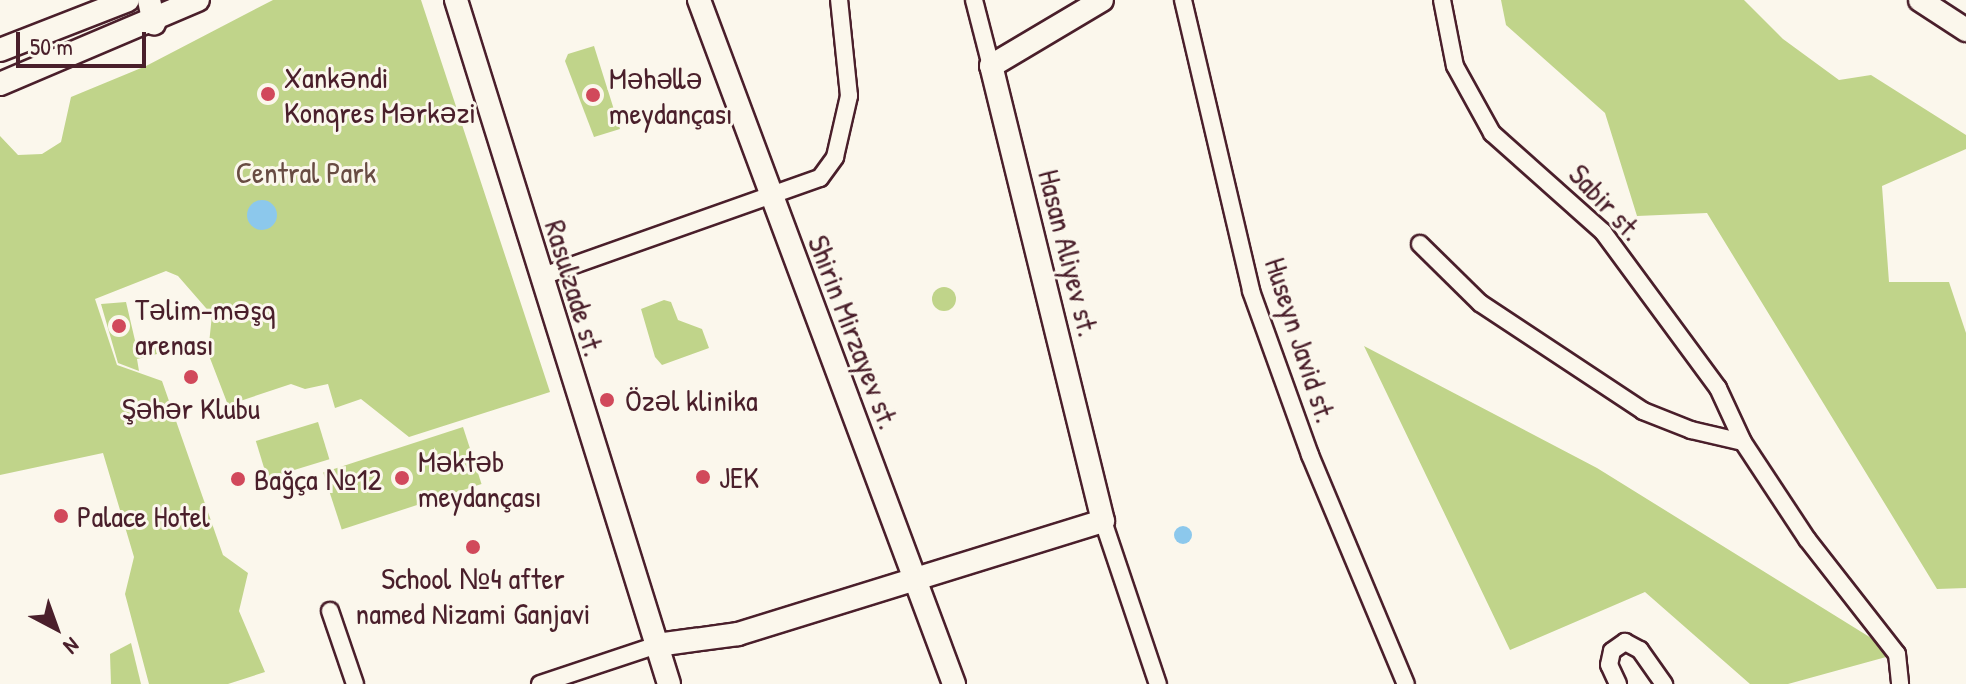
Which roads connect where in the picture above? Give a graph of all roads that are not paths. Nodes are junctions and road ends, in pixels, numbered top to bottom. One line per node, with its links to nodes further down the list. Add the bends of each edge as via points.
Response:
1 (128, 0): 14 (street)
2 (149, 0): 12 (street)
3 (198, 0): 12 (street)
4 (456, 0): 19 (street, Rasulzade st.)
5 (699, 0): 17 (street, Shirin Mirzayev st.)
6 (839, 0): 17 (street, via 849,96 835,157 820,178)
7 (974, 0): 15 (street, Hasan Aliyev st.)
8 (1102, 0): 15 (street)
9 (1183, 0): 30 (street, Huseyn Javid st., via 1251,291 1310,455)
10 (1442, 0): 20 (street, Sabir st., via 1455,66 1492,133 1603,232 1718,388)
11 (1920, 0): 13 (street)
12 (154, 23): 16 (street)
13 (1966, 30)
14 (0, 50)
15 (991, 66): 21 (street, Hasan Aliyev st.)
16 (0, 84)
17 (771, 198): 19 (street); 22 (street, Shirin Mirzayev st.)
18 (1420, 244): 20 (street, via 1480,303 1643,411)
19 (540, 277): 24 (street, Rasulzade st.)
20 (1743, 442): 33 (street, Sabir st., via 1807,539 1897,654)
21 (1103, 521): 22 (street); 29 (street, Hasan Aliyev st.)
22 (916, 580): 24 (street, via 738,634); 28 (street, Shirin Mirzayev st.)
23 (330, 611): 25 (street)
24 (657, 645): 26 (street); 27 (street, Rasulzade st.)
25 (355, 684)
26 (540, 684)
27 (669, 684)
28 (954, 684)
29 (1158, 684)
30 (1406, 684)
31 (1618, 684): 32 (street, via 1609,665 1612,651 1625,642 1640,650)
32 (1664, 684)
33 (1900, 684)

